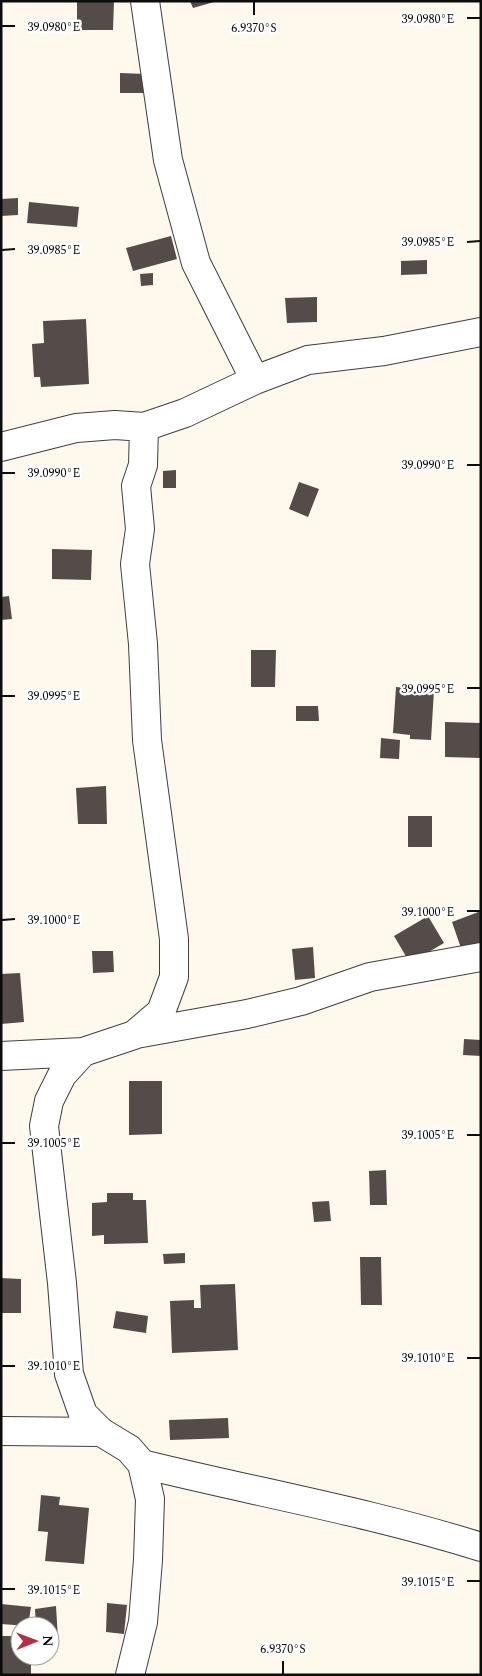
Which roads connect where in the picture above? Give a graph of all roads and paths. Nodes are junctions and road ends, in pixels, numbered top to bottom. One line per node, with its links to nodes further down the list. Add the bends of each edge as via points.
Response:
1 (145, 1): 3 (street, via 168,160 196,263)
2 (481, 332): 3 (street, via 384,351 308,360)
3 (255, 380): 4 (street, via 185,413)
4 (144, 427): 5 (street, via 76,428); 7 (street, via 143,465 136,486 140,529 135,564 143,644 147,740 174,939 174,977 160,1012)
5 (1, 447)
6 (481, 957): 7 (street, via 370,976 301,1001)
7 (134, 1035): 8 (street)
8 (83, 1052): 9 (street); 11 (street, via 62,1075 49,1100 44,1126 69,1374 83,1414)
9 (1, 1056)
10 (1, 1432): 11 (street)
11 (101, 1432): 12 (street, via 129,1449)
12 (142, 1464): 13 (street, via 382,1519); 14 (street, via 150,1499 148,1560 143,1622)
13 (481, 1547)
14 (130, 1675)

